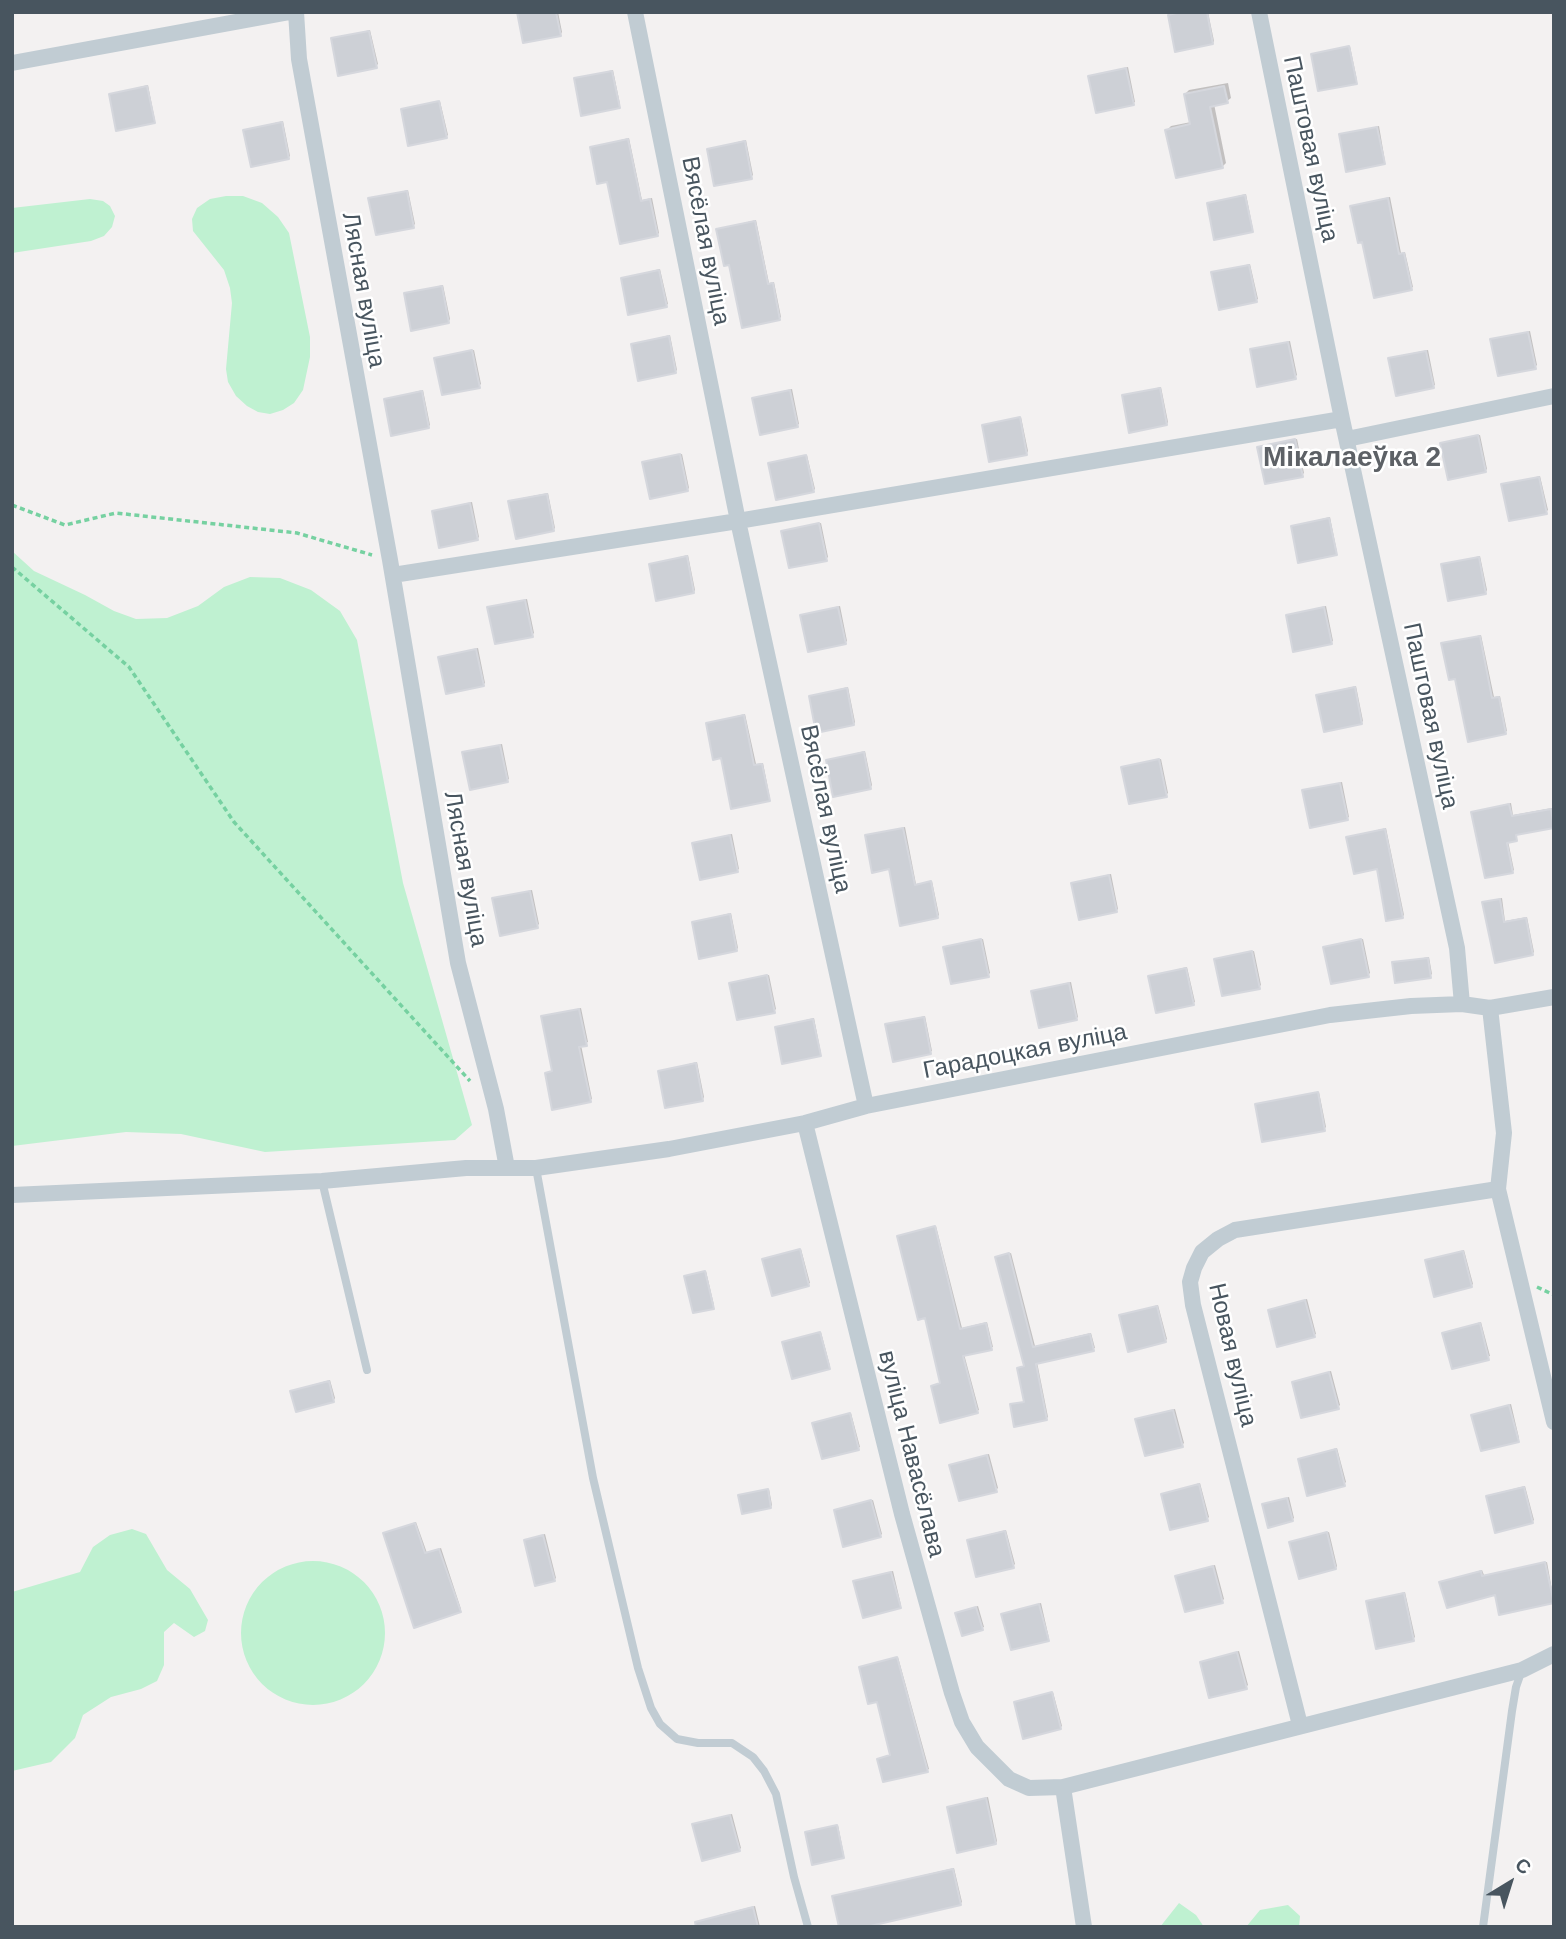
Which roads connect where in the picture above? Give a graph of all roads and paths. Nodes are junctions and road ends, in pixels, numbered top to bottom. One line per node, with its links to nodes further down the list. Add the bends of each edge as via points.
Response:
1 (290, 12): 5 (street)
2 (296, 12): 11 (street, Лясная вуліца, via 299,59)
3 (635, 12): 10 (street, Вясёлая вуліца)
4 (1259, 12): 7 (street, Паштовая вуліца)
5 (12, 63)
6 (1554, 396): 8 (street)
7 (1342, 419): 8 (street, Паштовая вуліца); 10 (street)
8 (1347, 439): 14 (street, Паштовая вуліца, via 1457,948)
9 (12, 505): 11 (path, via 65,524 116,513 297,533)
10 (738, 521): 11 (street); 17 (street, Вясёлая вуліца)
11 (391, 567): 19 (street, Лясная вуліца, via 458,963)
12 (12, 568): 16 (path, via 129,667 234,822)
13 (1554, 996): 15 (street, Гарадоцкая вуліца)
14 (1462, 1004): 15 (street, Гарадоцкая вуліца); 17 (street, Гарадоцкая вуліца, via 1330,1015)
15 (1490, 1008): 22 (street, via 1504,1133)
16 (477, 1088)
17 (866, 1106): 18 (street, Гарадоцкая вуліца)
18 (805, 1123): 20 (street, Гарадоцкая вуліца); 29 (street, вуліца Навасёлава, via 902,1514 962,1722 977,1747 1009,1779 1029,1788)
19 (507, 1168): 20 (street, Гарадоцкая вуліца); 21 (street, Гарадоцкая вуліца)
20 (536, 1168): 30 (lane, via 593,1478 651,1709 677,1739 732,1743 764,1771 776,1794)
21 (322, 1181): 23 (street, Гарадоцкая вуліца); 24 (lane)
22 (1498, 1189): 25 (street); 28 (street, Новая вуліца, via 1235,1230 1202,1252 1194,1268 1190,1282 1193,1305)
23 (12, 1195)
24 (367, 1370)
25 (1554, 1422)
26 (1554, 1654): 27 (street)
27 (1522, 1670): 28 (street); 32 (lane, via 1511,1711)
28 (1300, 1726): 29 (street)
29 (1063, 1787): 31 (street)
30 (808, 1927)
31 (1084, 1927)
32 (1483, 1927)

